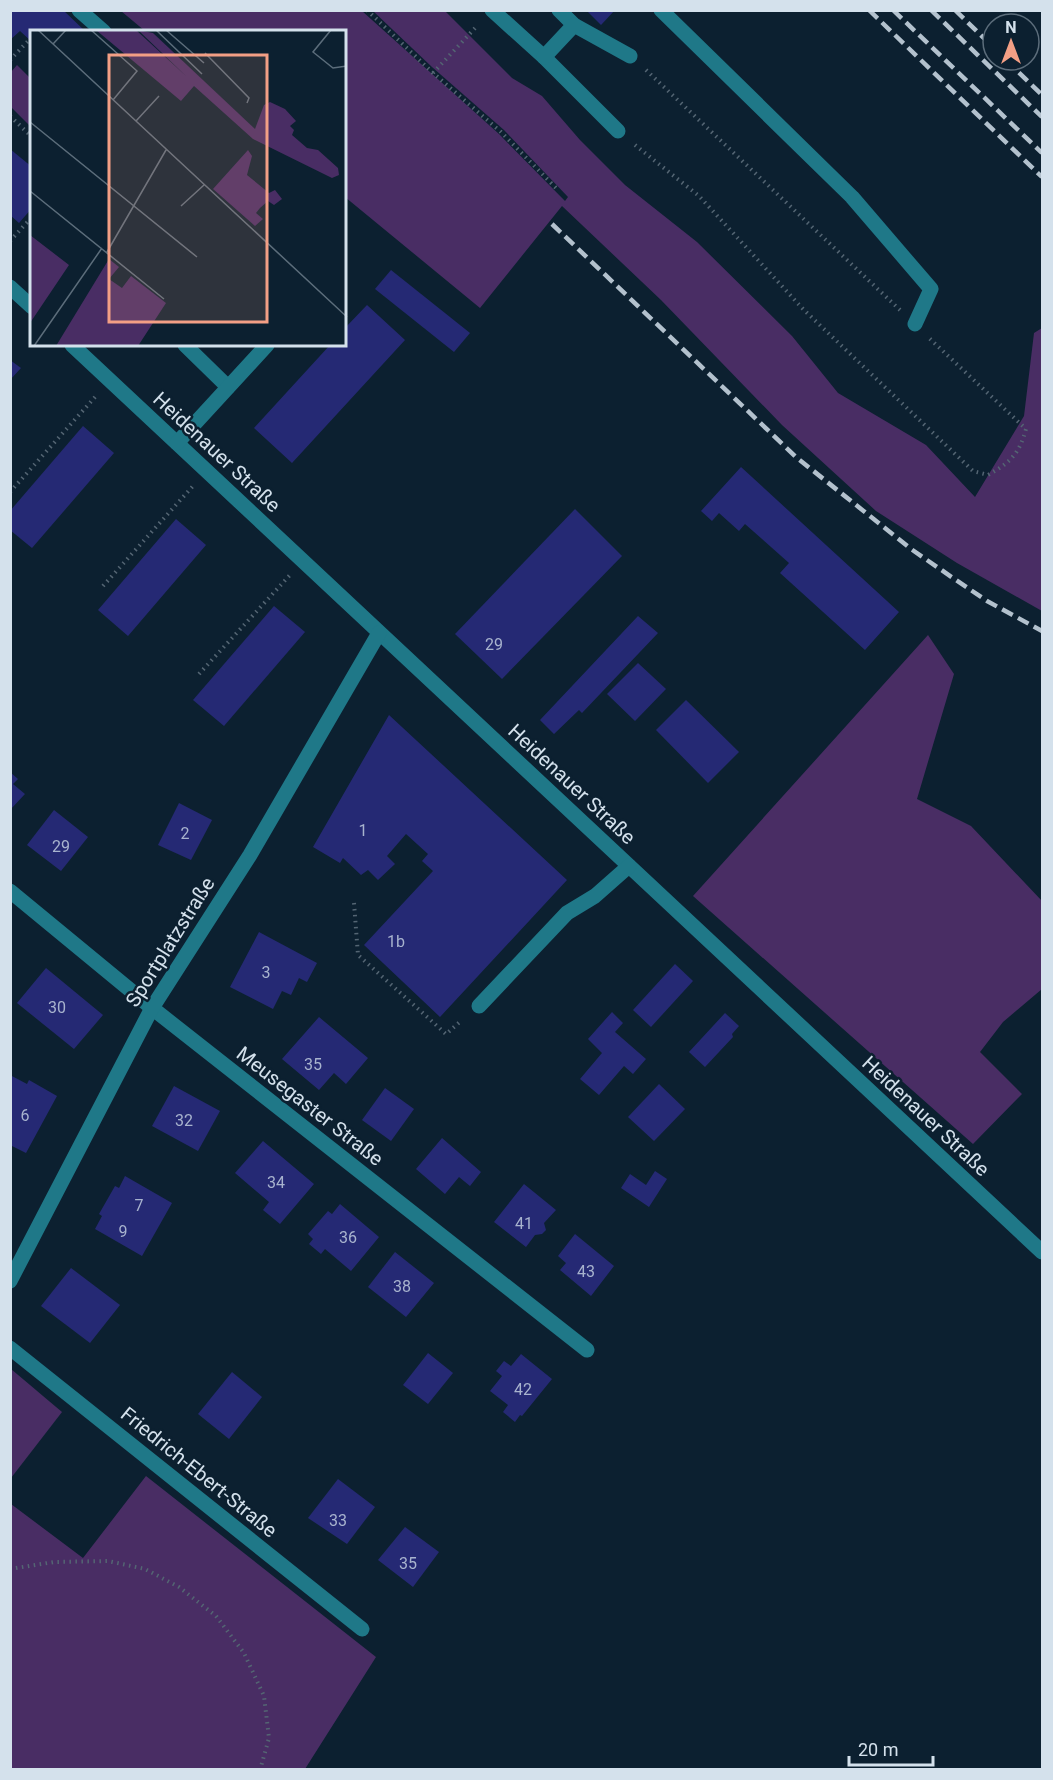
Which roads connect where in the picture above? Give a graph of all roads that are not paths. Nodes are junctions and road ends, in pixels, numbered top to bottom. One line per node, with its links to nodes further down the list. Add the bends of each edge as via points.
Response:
1 (79, 10): 6 (street)
2 (559, 10): 5 (street)
3 (661, 10): 12 (street, via 852,197 931,289)
4 (488, 15): 8 (street)
5 (574, 25): 7 (street); 8 (street)
6 (102, 30)
7 (630, 56)
8 (544, 57): 9 (street)
9 (618, 131)
10 (10, 287): 11 (street)
11 (29, 300)
12 (915, 324)
13 (73, 346): 17 (street, Heidenauer Straße)
14 (186, 346): 16 (street)
15 (266, 346): 16 (street)
16 (228, 387): 17 (street)
17 (177, 443): 18 (street, Heidenauer Straße)
18 (380, 633): 19 (street, Heidenauer Straße); 22 (street, Sportplatzstraße, via 250,855)
19 (629, 866): 21 (street, via 595,896 567,913); 23 (street, Heidenauer Straße)
20 (10, 891): 22 (street, Meusegaster Straße)
21 (479, 1006)
22 (152, 1008): 24 (street, Sportplatzstraße); 26 (street, Meusegaster Straße)
23 (1042, 1252)
24 (10, 1281)
25 (10, 1348): 27 (street, Friedrich-Ebert-Straße)
26 (587, 1350)
27 (362, 1629)

